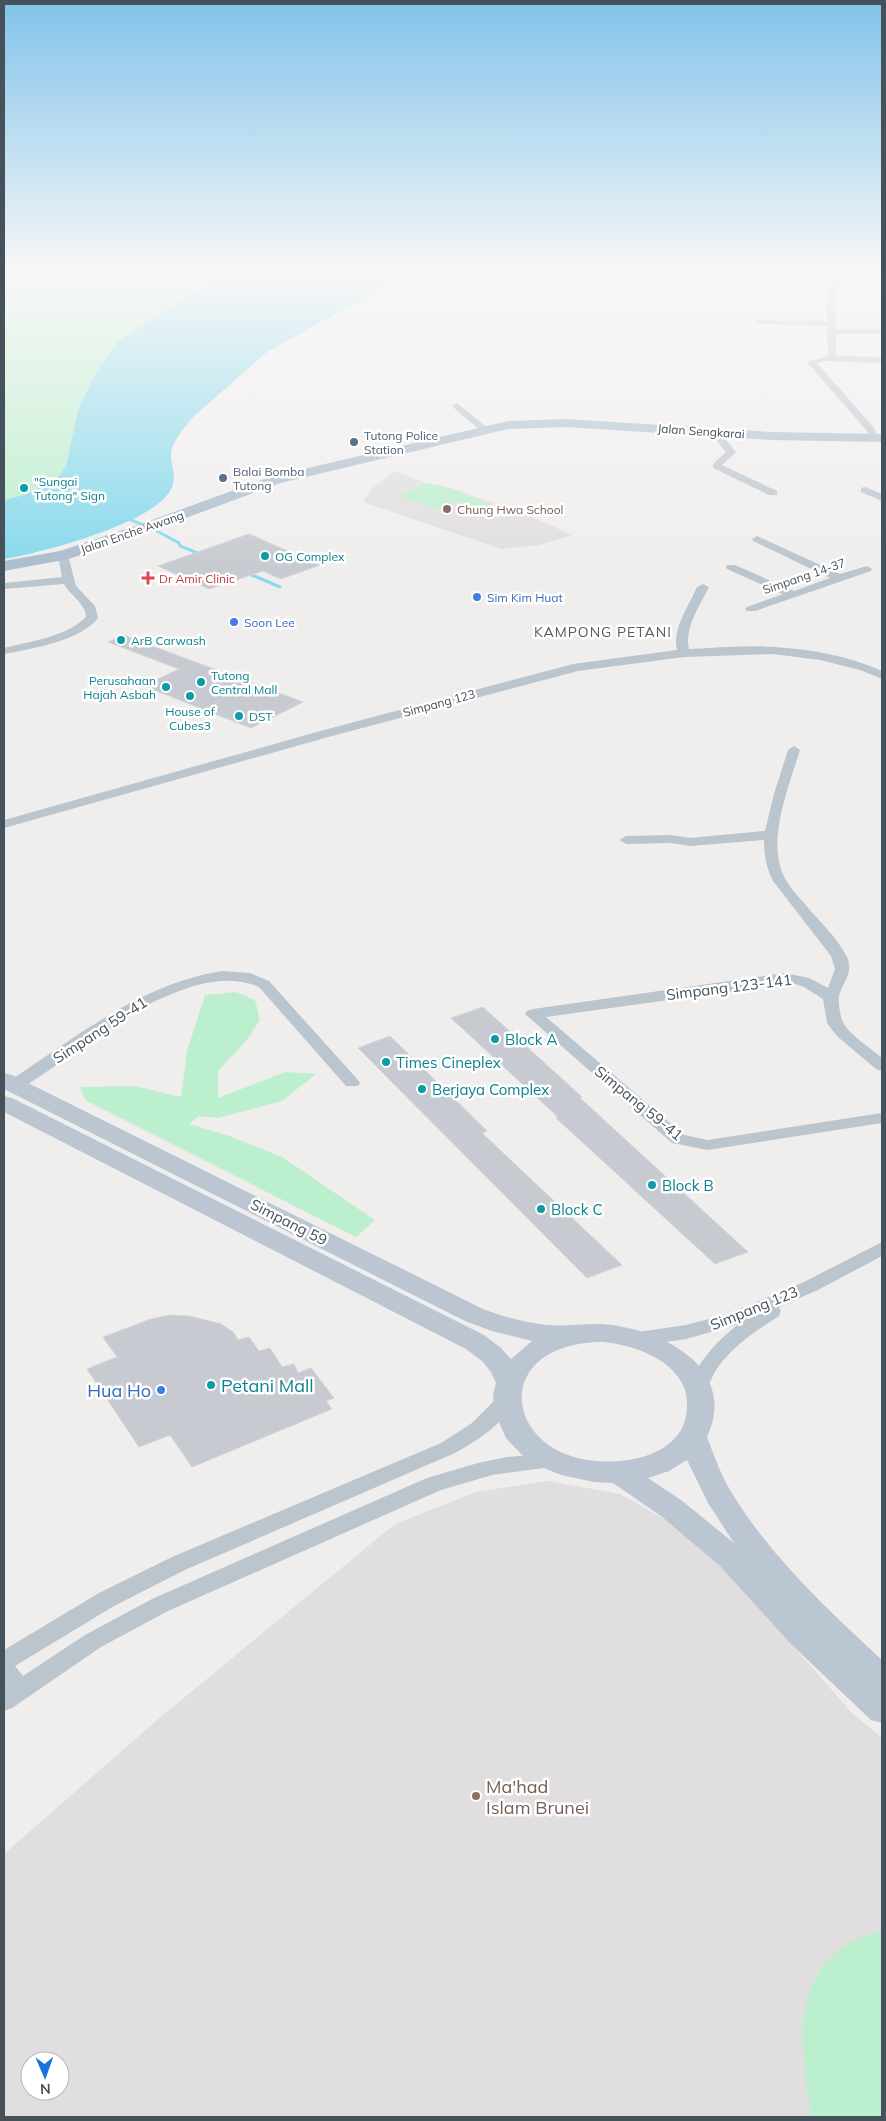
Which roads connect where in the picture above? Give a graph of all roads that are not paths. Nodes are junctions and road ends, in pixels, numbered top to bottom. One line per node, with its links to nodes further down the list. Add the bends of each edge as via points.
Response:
1 (818, 370): 5 (street)
2 (457, 406): 3 (street)
3 (485, 430): 4 (main road, Jalan Sengkarai, via 559,423); 6 (main road, Jalan Sengkarai)
4 (714, 432): 5 (main road, Jalan Sengkarai); 8 (street, via 731,452 716,466)
5 (878, 438)
6 (256, 486): 11 (main road, Jalan Enche Awang)
7 (865, 490): 9 (street)
8 (772, 493)
9 (882, 498)
10 (757, 539): 15 (street)
11 (63, 555): 12 (main road, Jalan Enche Awang); 16 (street)
12 (4, 566)
13 (731, 567): 19 (street)
14 (867, 570): 15 (street, Simpang 14-37)
15 (839, 578): 19 (street, Simpang 14-37)
16 (67, 580): 17 (street); 21 (street, via 91,609 90,622 62,635)
17 (4, 586)
18 (703, 587): 22 (street, via 684,629 681,641)
19 (792, 594): 20 (street, Simpang 14-37)
20 (751, 608)
21 (4, 651)
22 (684, 653): 23 (street, Simpang 123, via 773,650 864,666); 25 (street, Simpang 123, via 577,667 529,678)
23 (882, 676)
24 (794, 750): 26 (street)
25 (4, 824)
26 (771, 835): 27 (street, via 690,842); 28 (street, via 773,868 784,888 835,950 842,964 840,979)
27 (626, 840)
28 (831, 997): 29 (street, Simpang 123-141, via 806,980 785,978); 30 (street, via 835,1024)
29 (533, 1014): 33 (street, Simpang 59-41, via 678,1139 708,1145)
30 (882, 1066)
31 (352, 1083): 32 (street, Simpang 59-41, via 264,984 234,976 194,982 136,1005)
32 (8, 1089): 36 (street, Simpang 59, via 474,1316 520,1330 550,1335); 39 (street, Simpang 59, via 475,1342 504,1366)
33 (882, 1118)
34 (882, 1248): 35 (street, Simpang 123)
35 (811, 1286): 37 (street, Simpang 123, via 711,1327); 38 (street, Simpang 123, via 746,1328 726,1345 712,1360)
36 (582, 1334): 37 (street); 39 (street, via 550,1343 525,1359)
37 (638, 1339): 38 (street, via 675,1358)
38 (698, 1386): 40 (street, via 702,1403 701,1421)
39 (508, 1391): 41 (street, via 510,1418 520,1435 535,1450); 43 (street, via 495,1416 476,1432 448,1448 142,1581)
40 (693, 1437): 42 (street, via 667,1459 650,1467); 45 (street, via 718,1495 752,1547 823,1624)
41 (555, 1461): 42 (street, via 590,1471); 46 (street, via 500,1464 434,1484 160,1605 93,1641)
42 (620, 1473): 47 (street, via 671,1508 731,1558 802,1635)
43 (4, 1661)
44 (4, 1670): 46 (street)
45 (882, 1680)
46 (12, 1695)
47 (882, 1710)

